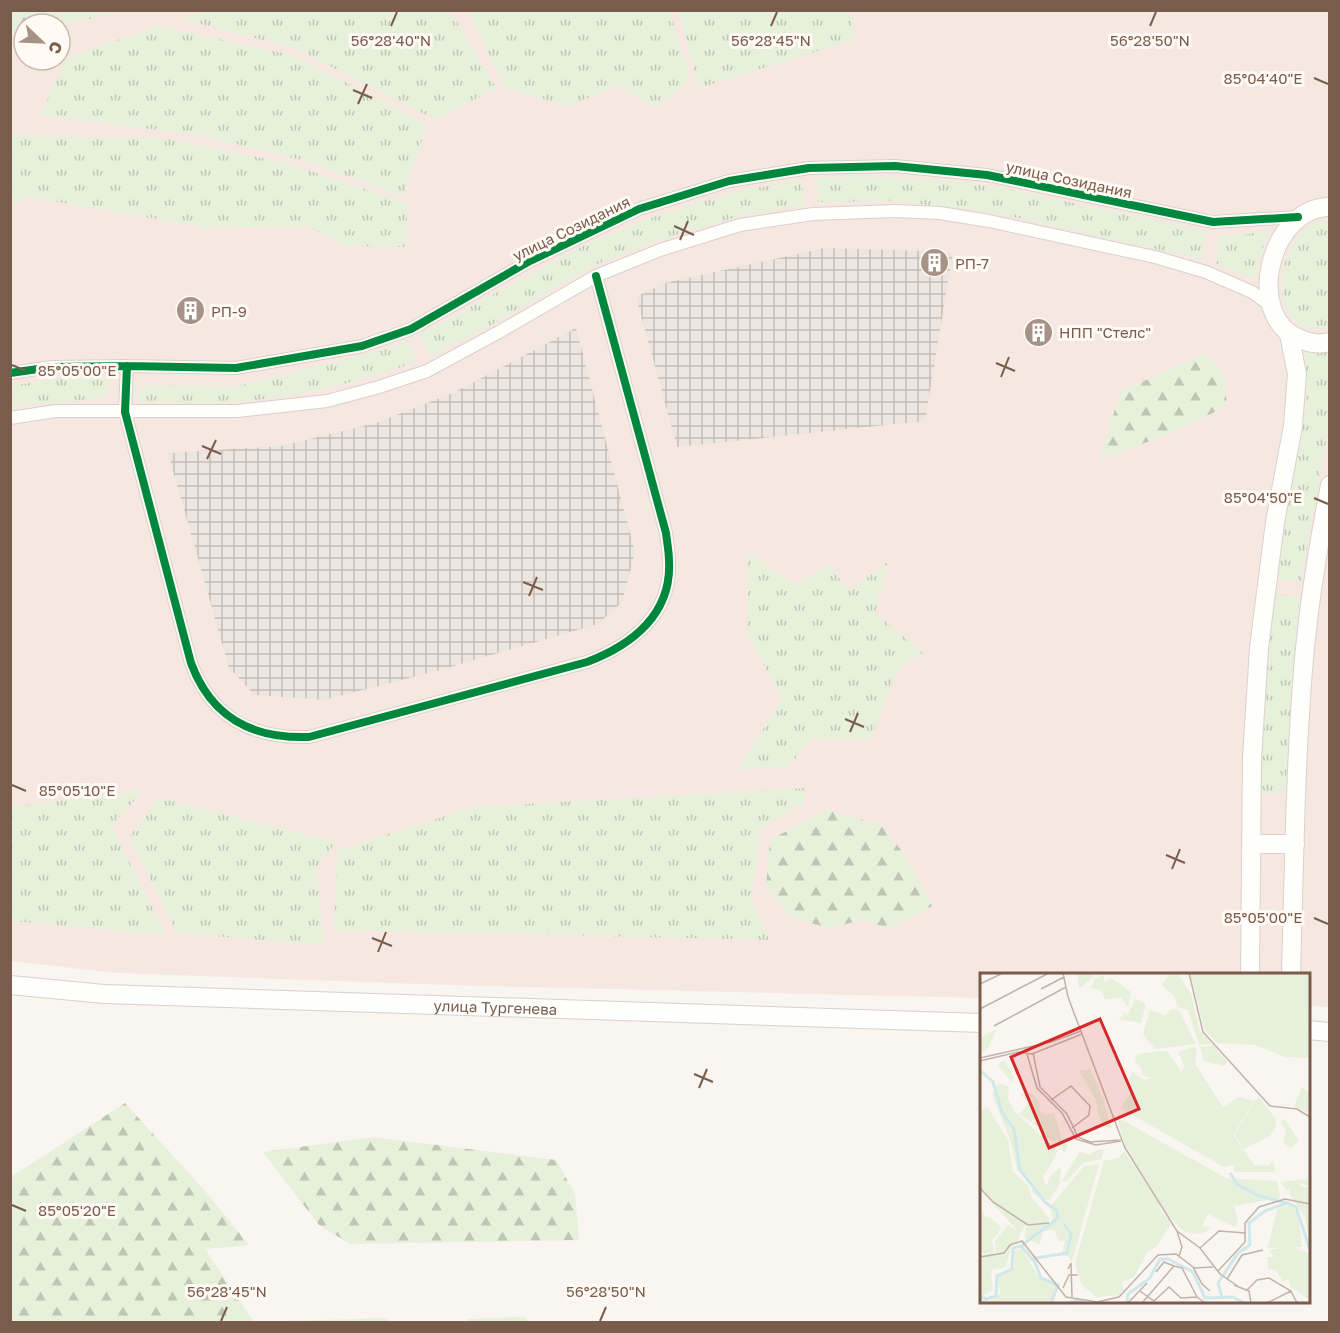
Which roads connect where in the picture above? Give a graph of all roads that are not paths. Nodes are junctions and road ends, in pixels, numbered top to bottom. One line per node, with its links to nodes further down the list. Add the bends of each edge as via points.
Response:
1 (1328, 205): 2 (street)
2 (1298, 217): 4 (street, via 1282,236 1273,260); 7 (street, улица Созидания, via 1213,222 987,175 895,166 809,168 729,181 639,209 528,261 411,329 362,346 236,368)
3 (596, 276): 4 (street, via 660,250 740,225 813,214 895,211 989,221 1155,257 1206,272 1252,292); 9 (street, via 427,370 379,387 327,401 272,408); 9 (street, via 660,508 669,563 660,606 641,632 587,663 309,737 266,734 234,721 208,696 191,663)
4 (1270, 305): 5 (street, via 1278,324)
5 (1289, 334): 6 (street, via 1308,343); 12 (street, via 1297,374 1260,648 1252,759)
6 (1329, 342)
7 (126, 366): 8 (street, улица Созидания, via 52,367); 9 (street)
8 (10, 373)
9 (125, 412): 10 (street, via 56,411)
10 (10, 418)
11 (1329, 485): 13 (street, via 1303,669)
12 (1252, 844): 13 (street); 14 (street)
13 (1295, 844): 15 (street)
14 (1250, 973)
15 (1291, 973)
16 (10, 984): 17 (street, улица Тургенева, via 104,994)
17 (980, 1023)
18 (1310, 1030): 19 (street)
19 (1329, 1032)

